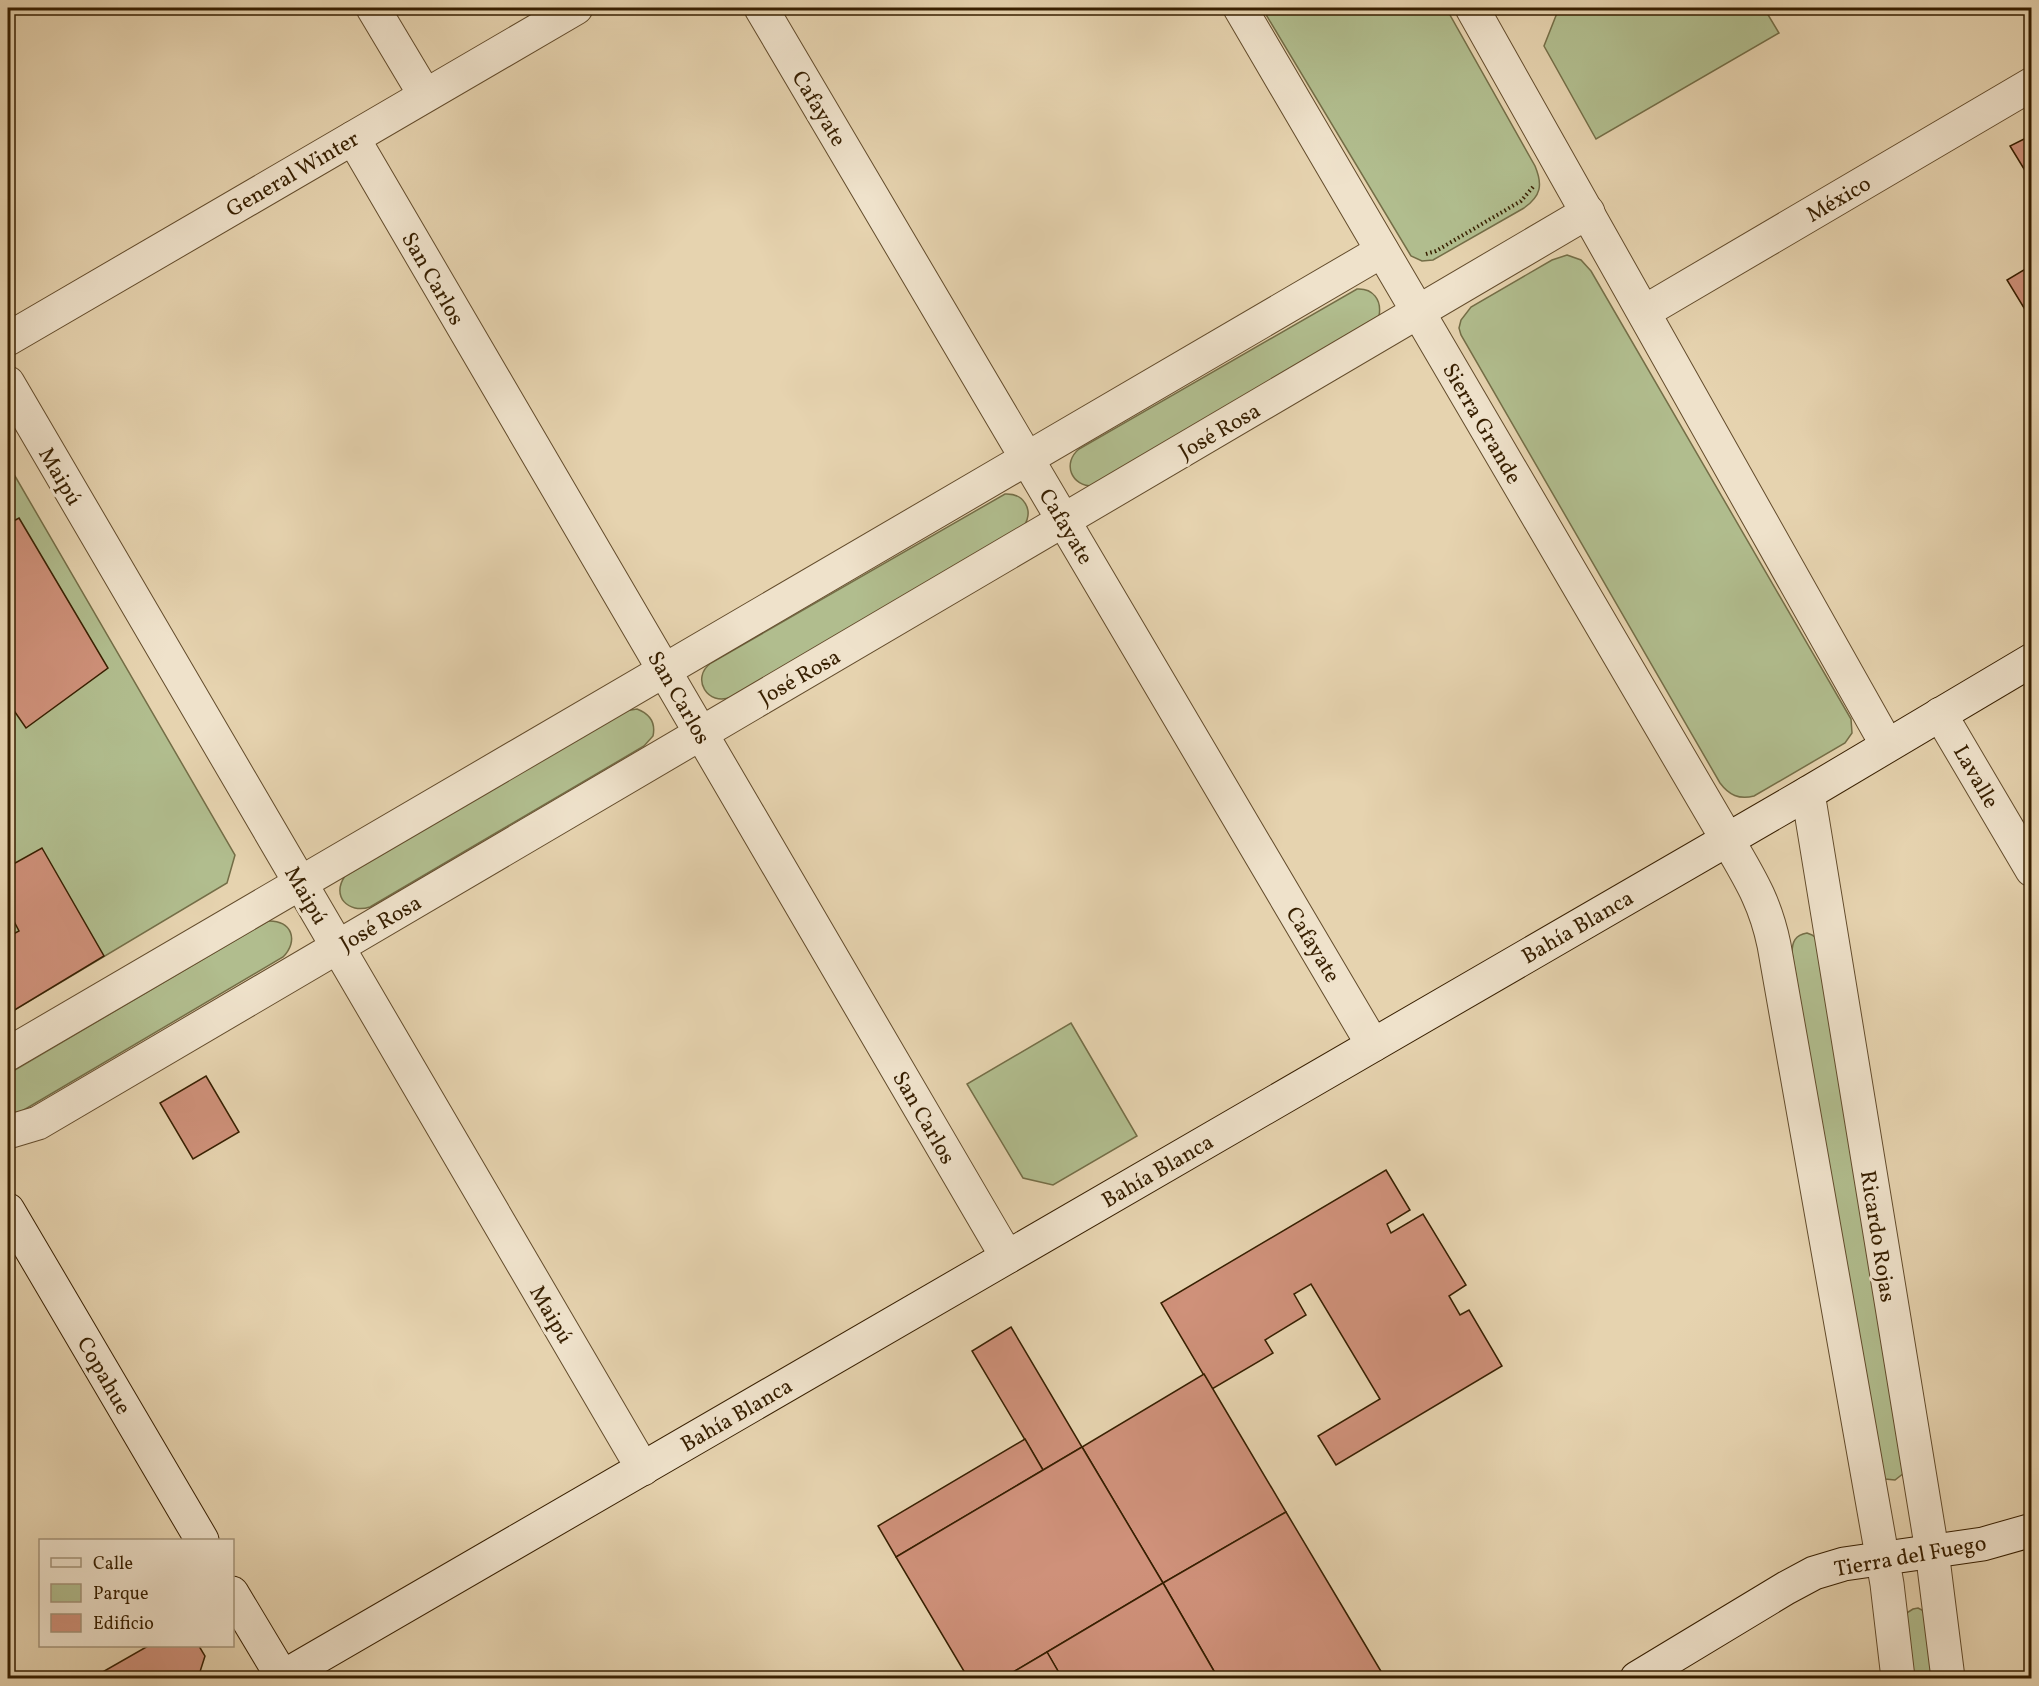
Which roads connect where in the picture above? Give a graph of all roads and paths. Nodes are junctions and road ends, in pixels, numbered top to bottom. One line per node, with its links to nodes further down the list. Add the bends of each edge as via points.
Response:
1 (374, 8): 7 (street)
2 (576, 8): 7 (street, General Winter)
3 (760, 8): 17 (street, Cafayate)
4 (1240, 8): 11 (street, Sierra Grande)
5 (1472, 8): 10 (street)
6 (2031, 84): 13 (street, México)
7 (425, 95): 8 (street, General Winter)
8 (352, 138): 15 (street, General Winter); 20 (street, San Carlos)
9 (1533, 179): 12 (path, via 1533,188 1521,201)
10 (1588, 212): 13 (street); 14 (street, José Rosa)
11 (1382, 251): 14 (street, Sierra Grande); 17 (street)
12 (1436, 251)
13 (1644, 312): 23 (street)
14 (1419, 313): 18 (street, José Rosa); 25 (street, Sierra Grande)
15 (8, 339)
16 (8, 383): 27 (street, Maipú)
17 (1027, 458): 18 (street, Cafayate); 20 (street)
18 (1064, 521): 22 (street, José Rosa); 29 (street, Cafayate)
19 (2031, 660): 21 (street, Bahía Blanca)
20 (664, 670): 22 (street, San Carlos); 27 (street)
21 (1940, 714): 23 (street, Bahía Blanca); 26 (street, Lavalle)
22 (701, 734): 28 (street, José Rosa); 33 (street, San Carlos)
23 (1887, 745): 24 (street, Bahía Blanca)
24 (1808, 793): 25 (street, Bahía Blanca); 37 (street, Ricardo Rojas)
25 (1727, 839): 29 (street, Bahía Blanca); 38 (street, via 1758,894 1770,926)
26 (2031, 870)
27 (300, 883): 28 (street, Maipú); 30 (street)
28 (337, 947): 31 (street, José Rosa, via 38,1122); 34 (street, Maipú)
29 (1373, 1045): 33 (street, Bahía Blanca)
30 (8, 1054)
31 (8, 1132)
32 (8, 1210): 36 (street, Copahue)
33 (1007, 1257): 34 (street, Bahía Blanca)
34 (643, 1469): 40 (street, Bahía Blanca)
35 (2031, 1530): 37 (street, Tierra del Fuego, via 1983,1544)
36 (201, 1539)
37 (1932, 1551): 38 (street, Tierra del Fuego); 43 (street, Ricardo Rojas)
38 (1882, 1558): 41 (street, Tierra del Fuego, via 1814,1573); 42 (street)
39 (234, 1596): 40 (street)
40 (282, 1678)
41 (1637, 1678)
42 (1898, 1678)
43 (1948, 1678)

